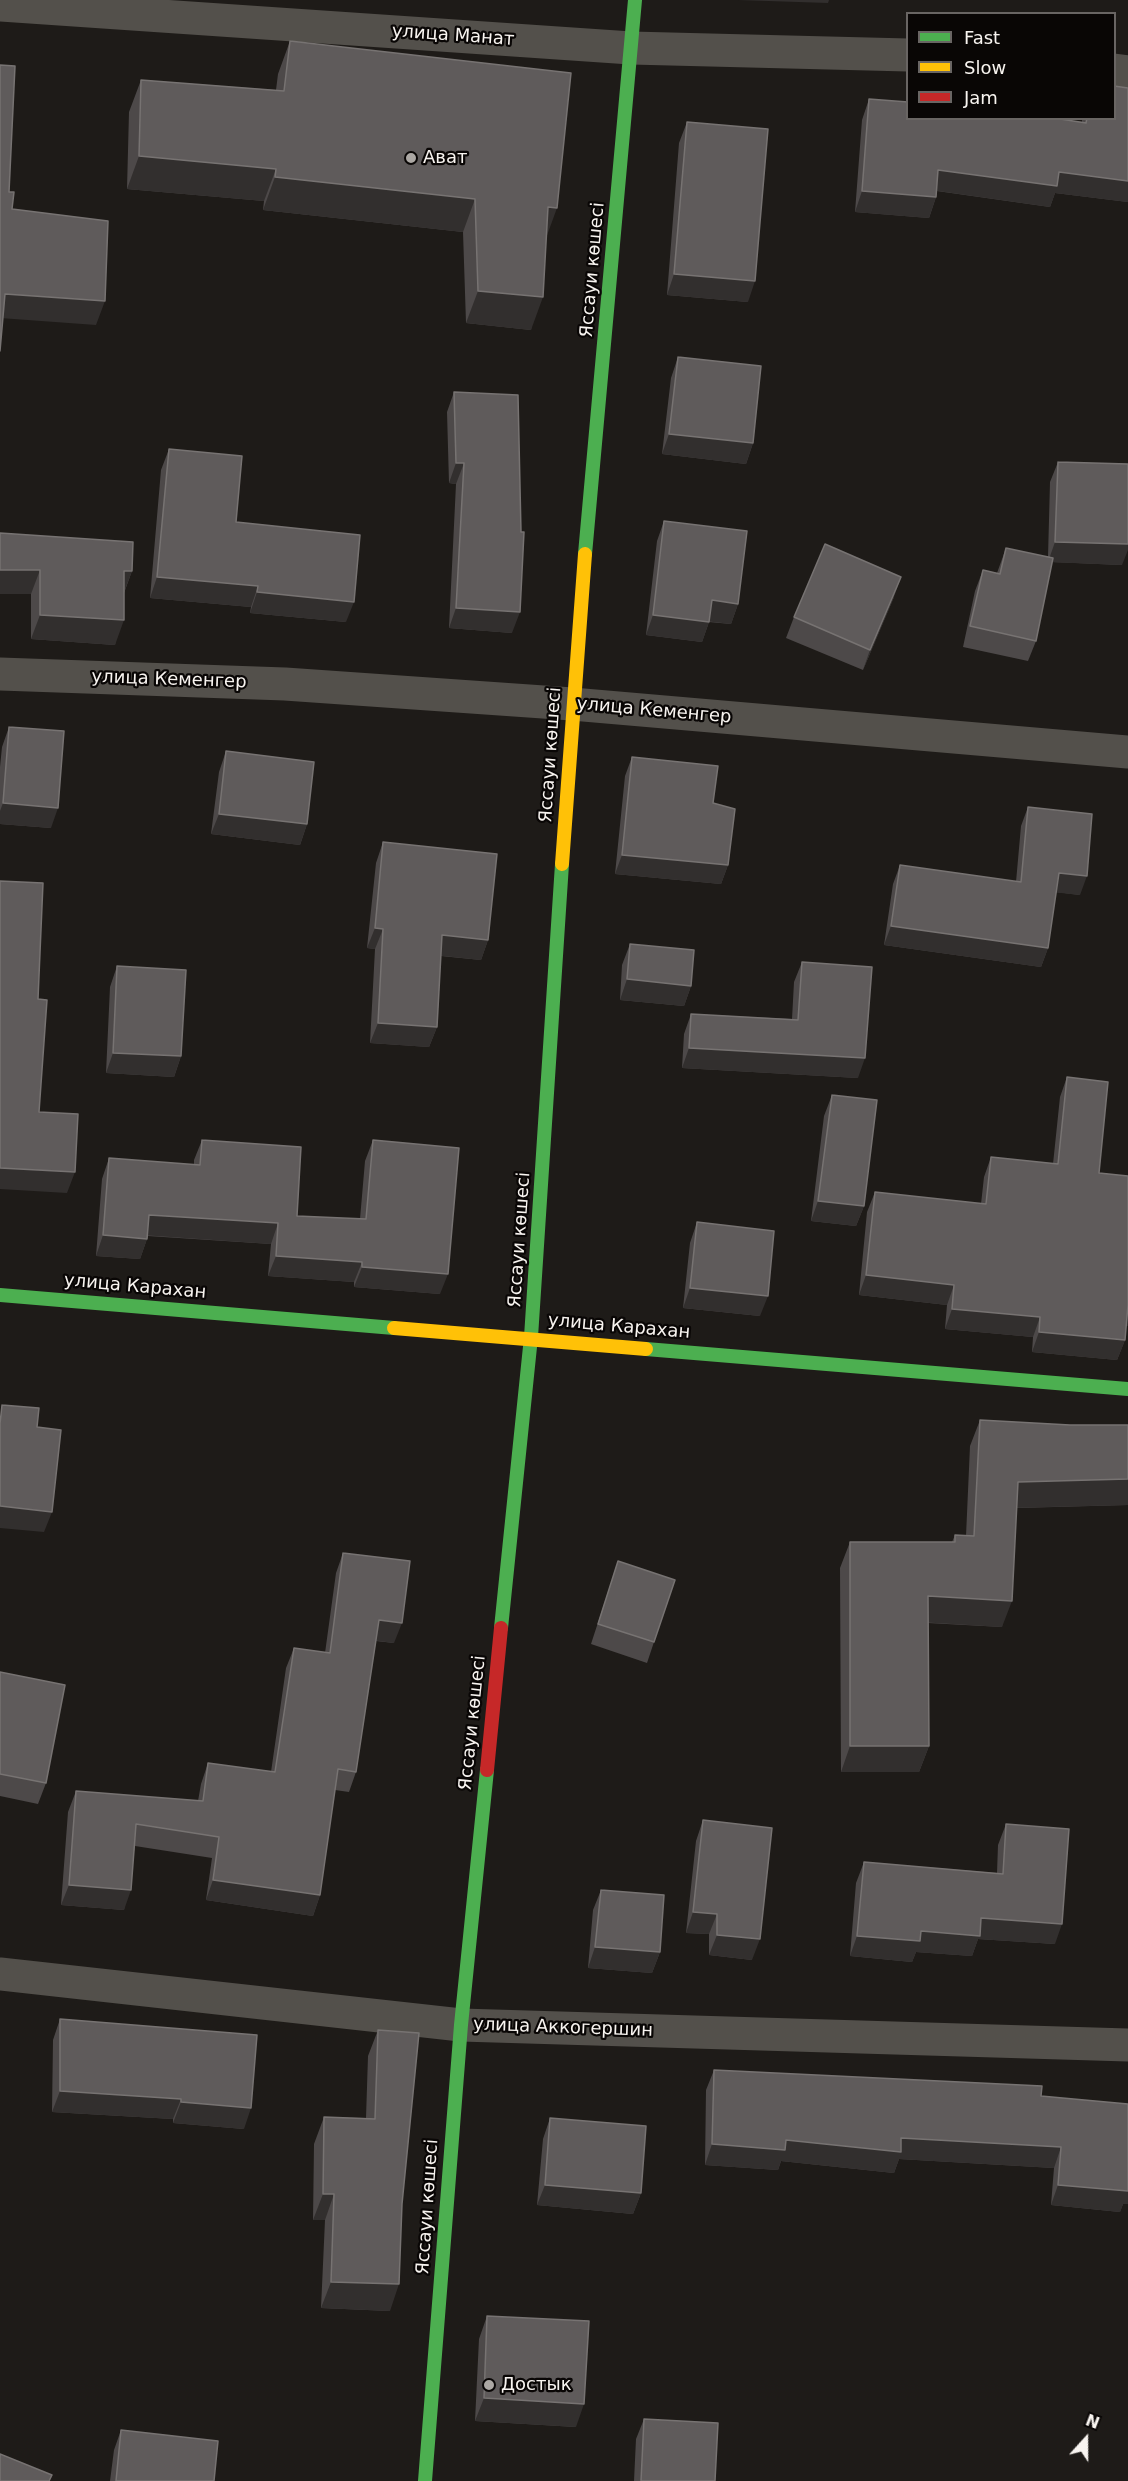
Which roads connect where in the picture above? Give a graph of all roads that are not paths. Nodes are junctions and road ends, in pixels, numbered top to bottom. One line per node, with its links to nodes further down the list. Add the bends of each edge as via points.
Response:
1 (635, 0): 3 (main road, Яссауи көшесі)
2 (0, 5): 3 (street, улица Манат)
3 (631, 48): 4 (street, улица Манат); 6 (main road, Яссауи көшесі)
4 (906, 54)
5 (0, 674): 6 (street, улица Кеменгер, via 285,684)
6 (572, 704): 7 (street, улица Кеменгер); 9 (main road, Яссауи көшесі)
7 (1128, 752)
8 (0, 1295): 9 (main road, улица Карахан)
9 (531, 1338): 10 (main road, улица Карахан); 12 (main road, Яссауи көшесі)
10 (1128, 1389)
11 (0, 1974): 12 (street, улица Аккогершин)
12 (460, 2025): 13 (street, улица Аккогершин); 14 (main road, Яссауи көшесі)
13 (1128, 2045)
14 (425, 2481)

